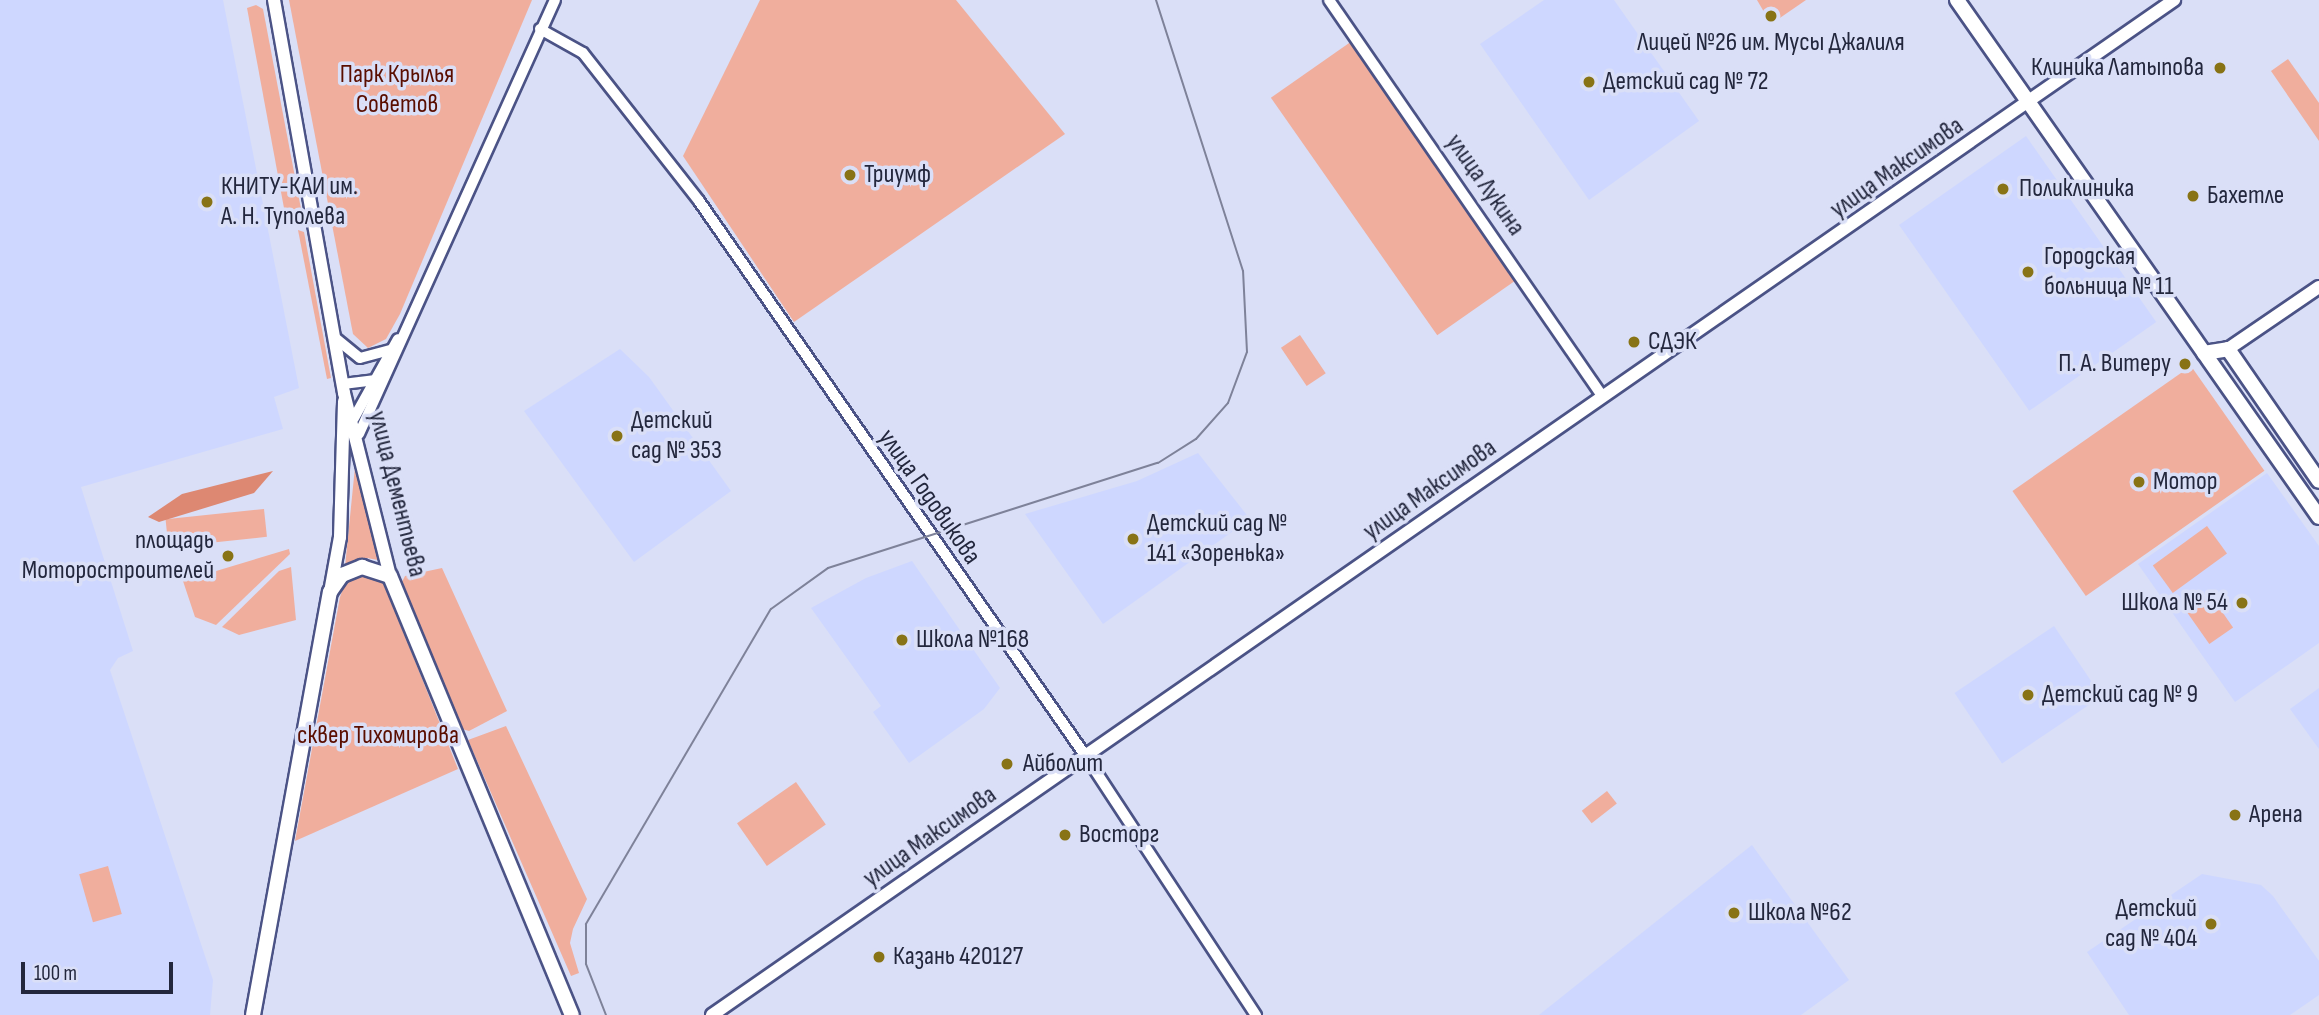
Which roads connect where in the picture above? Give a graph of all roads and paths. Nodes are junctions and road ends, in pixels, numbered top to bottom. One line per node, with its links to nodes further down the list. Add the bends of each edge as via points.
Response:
1 (274, 0): 10 (main road, улица Дементьева)
2 (555, 0): 6 (street)
3 (1329, 0): 17 (street, улица Лукина)
4 (1957, 0): 7 (main road)
5 (2174, 0): 7 (main road, улица Максимова)
6 (540, 29): 9 (street); 25 (street, улица Годовикова, via 583,53 668,161)
7 (2028, 103): 13 (main road); 17 (main road, улица Максимова)
8 (2319, 287): 11 (main road)
9 (406, 328): 12 (street); 14 (street)
10 (334, 337): 12 (street, via 360,358); 16 (main road, улица Дементьева)
11 (2228, 349): 13 (main road); 21 (main road)
12 (390, 350): 15 (street)
13 (2204, 353): 22 (main road)
14 (387, 376): 15 (street); 20 (street)
15 (374, 381): 16 (street); 18 (street)
16 (343, 388): 18 (main road, улица Дементьева); 19 (main road)
17 (1603, 397): 25 (main road, улица Максимова)
18 (354, 418): 19 (main road); 20 (main road, улица Дементьева)
19 (344, 432): 20 (main road); 24 (main road, via 340,537)
20 (359, 434): 23 (main road, улица Дементьева)
21 (2319, 481)
22 (2319, 517)
23 (390, 576): 24 (main road, via 362,566 342,575); 27 (main road, улица Дементьева)
24 (330, 592): 26 (main road)
25 (1087, 758): 28 (main road, улица Максимова); 29 (street, улица Годовикова)
26 (253, 1015)
27 (572, 1015)
28 (712, 1015)
29 (1256, 1015)

